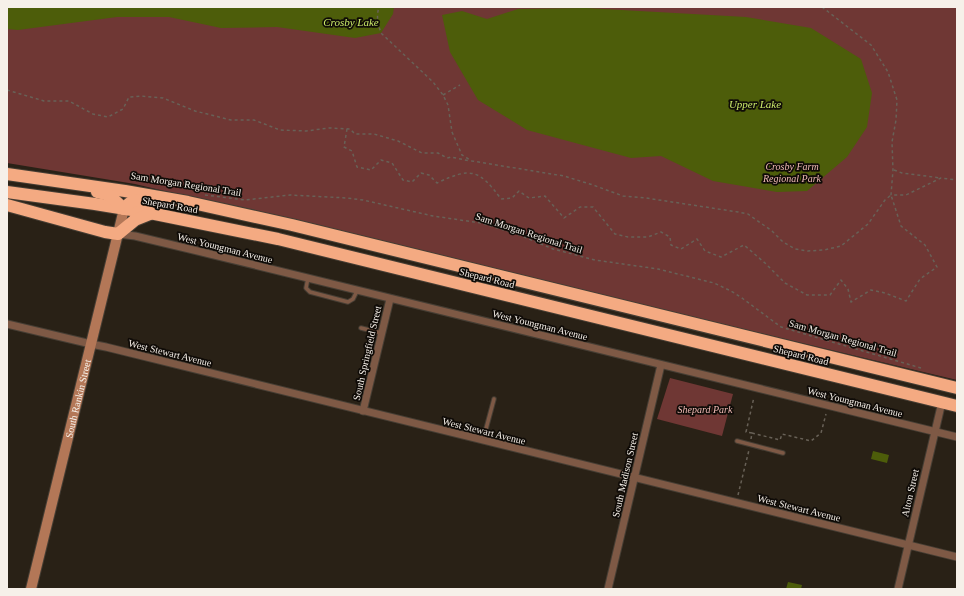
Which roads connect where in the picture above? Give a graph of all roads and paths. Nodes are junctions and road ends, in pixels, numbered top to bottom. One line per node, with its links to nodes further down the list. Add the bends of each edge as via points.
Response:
1 (379, 7): 5 (path, via 377,22 381,33 433,82)
2 (822, 7): 8 (path, via 871,44 888,72 897,100 892,142)
3 (460, 85): 5 (path)
4 (7, 90): 6 (path, via 44,101 69,101 93,114 108,117 123,109 129,97 141,96 163,98 195,111 231,120 254,120 280,130)
5 (443, 95): 7 (path, via 448,105 452,132 462,155)
6 (347, 129): 7 (path, via 355,134 374,134 398,141 422,153); 15 (path, via 344,147 352,151 357,167 371,170 381,160 392,163 403,180 412,182 421,173 429,175 437,183 462,173 479,174 501,200 512,198 519,191 529,198 545,196 564,218 580,207 593,207 614,234 648,237 661,232 670,237 671,245 681,249 697,239 705,252 721,257 744,246 766,263 785,283 806,295 830,295 841,280 848,289 851,302 871,290 906,301 920,279 937,266 925,245 901,226)
7 (472, 161): 15 (path, via 564,176 623,196 748,214 783,242 795,249 808,251 841,246 868,224)
8 (893, 170): 10 (path); 15 (path)
9 (7, 174): 12 (highway, Shepard Road)
10 (941, 178): 11 (path); 15 (path, via 906,196)
11 (957, 180)
12 (59, 181): 16 (highway, Shepard Road); 18 (highway, via 109,195)
13 (7, 192): 18 (highway, Shepard Road)
14 (201, 194): 29 (path, Sam Morgan Regional Trail, via 245,200 290,195 347,198 481,223 553,249 588,258 658,269 714,284 742,298 781,327)
15 (891, 195)
16 (188, 202): 18 (highway, via 135,200 129,202); 30 (highway, Shepard Road, via 292,225)
17 (7, 205): 20 (highway)
18 (124, 209): 19 (highway, Shepard Road); 20 (street, South Rankin Street)
19 (150, 213): 20 (highway, via 135,220); 35 (highway, Shepard Road, via 278,239)
20 (118, 234): 21 (street, West Youngman Avenue); 27 (street, South Rankin Street)
21 (308, 278): 22 (street, West Youngman Avenue); 22 (lane, via 306,288 310,292 348,302 353,299)
22 (357, 290): 23 (street, West Youngman Avenue)
23 (390, 299): 26 (street, South Springfield Street); 28 (street, West Youngman Avenue)
24 (7, 324): 27 (street, West Stewart Avenue)
25 (361, 328): 26 (lane)
26 (382, 333): 37 (street, South Springfield Street)
27 (91, 344): 37 (street, West Stewart Avenue); 47 (street, South Rankin Street)
28 (660, 365): 38 (street, West Youngman Avenue); 44 (street, South Madison Street)
29 (926, 369)
30 (886, 371): 31 (highway, Shepard Road); 35 (highway, via 936,386)
31 (957, 388)
32 (957, 394): 35 (highway, via 947,396)
33 (754, 397): 39 (path, via 746,432)
34 (494, 399): 41 (lane)
35 (942, 402): 36 (highway, Shepard Road); 38 (street, Alton Street)
36 (957, 406)
37 (363, 411): 41 (street, West Stewart Avenue)
38 (935, 432): 40 (street, West Youngman Avenue); 45 (street, Alton Street)
39 (752, 433)
40 (957, 438)
41 (483, 440): 44 (street, West Stewart Avenue)
42 (737, 441): 43 (lane)
43 (783, 453)
44 (635, 478): 45 (street, West Stewart Avenue); 48 (street, South Madison Street)
45 (909, 545): 46 (street, West Stewart Avenue); 49 (street, Alton Street)
46 (957, 557)
47 (31, 589)
48 (608, 589)
49 (898, 589)

